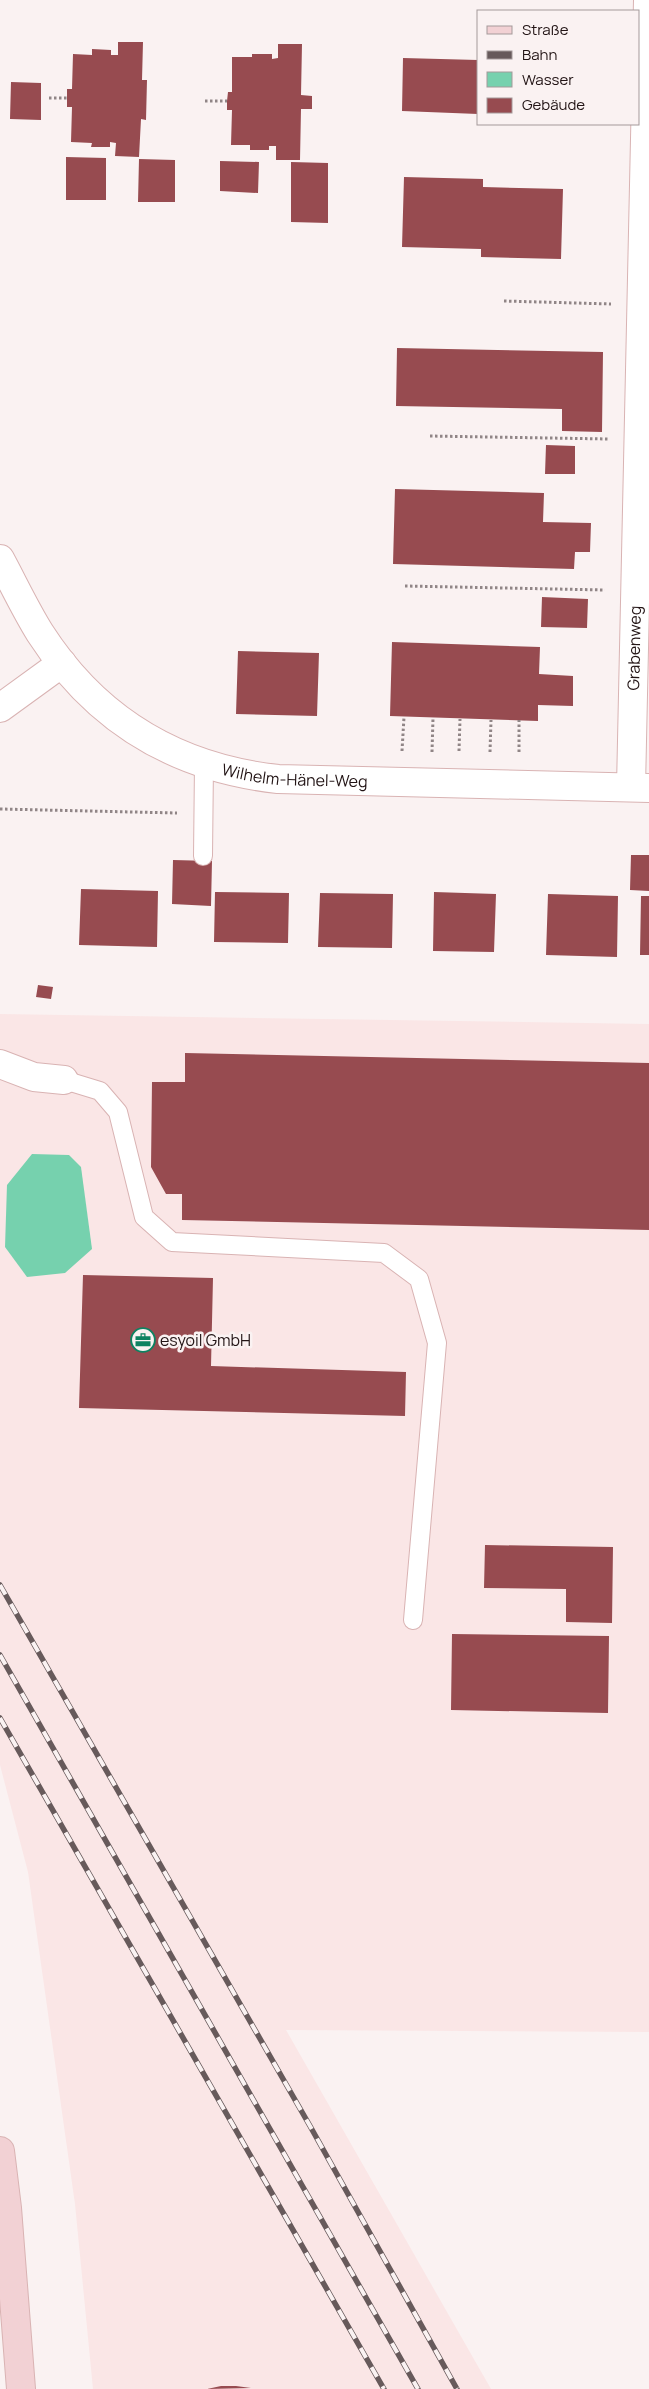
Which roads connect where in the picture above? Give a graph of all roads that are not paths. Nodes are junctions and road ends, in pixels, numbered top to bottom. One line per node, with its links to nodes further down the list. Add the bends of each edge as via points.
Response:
1 (648, 0): 7 (street, Grabenweg, via 635,591)
2 (0, 559): 3 (street, Wilhelm-Hänel-Weg)
3 (8, 583): 4 (street, Wilhelm-Hänel-Weg)
4 (62, 663): 5 (street); 6 (street, Wilhelm-Hänel-Weg, via 100,703 135,732)
5 (0, 708)
6 (204, 764): 7 (street, Wilhelm-Hänel-Weg, via 244,775 278,779); 8 (lane)
7 (640, 787)
8 (203, 856)
9 (0, 1064): 10 (street, via 34,1077)
10 (64, 1080): 11 (lane, via 100,1091 118,1112 144,1217 172,1242 384,1253 420,1279 437,1343)
11 (413, 1620)
12 (0, 2151): 13 (main road)
13 (20, 2389)

